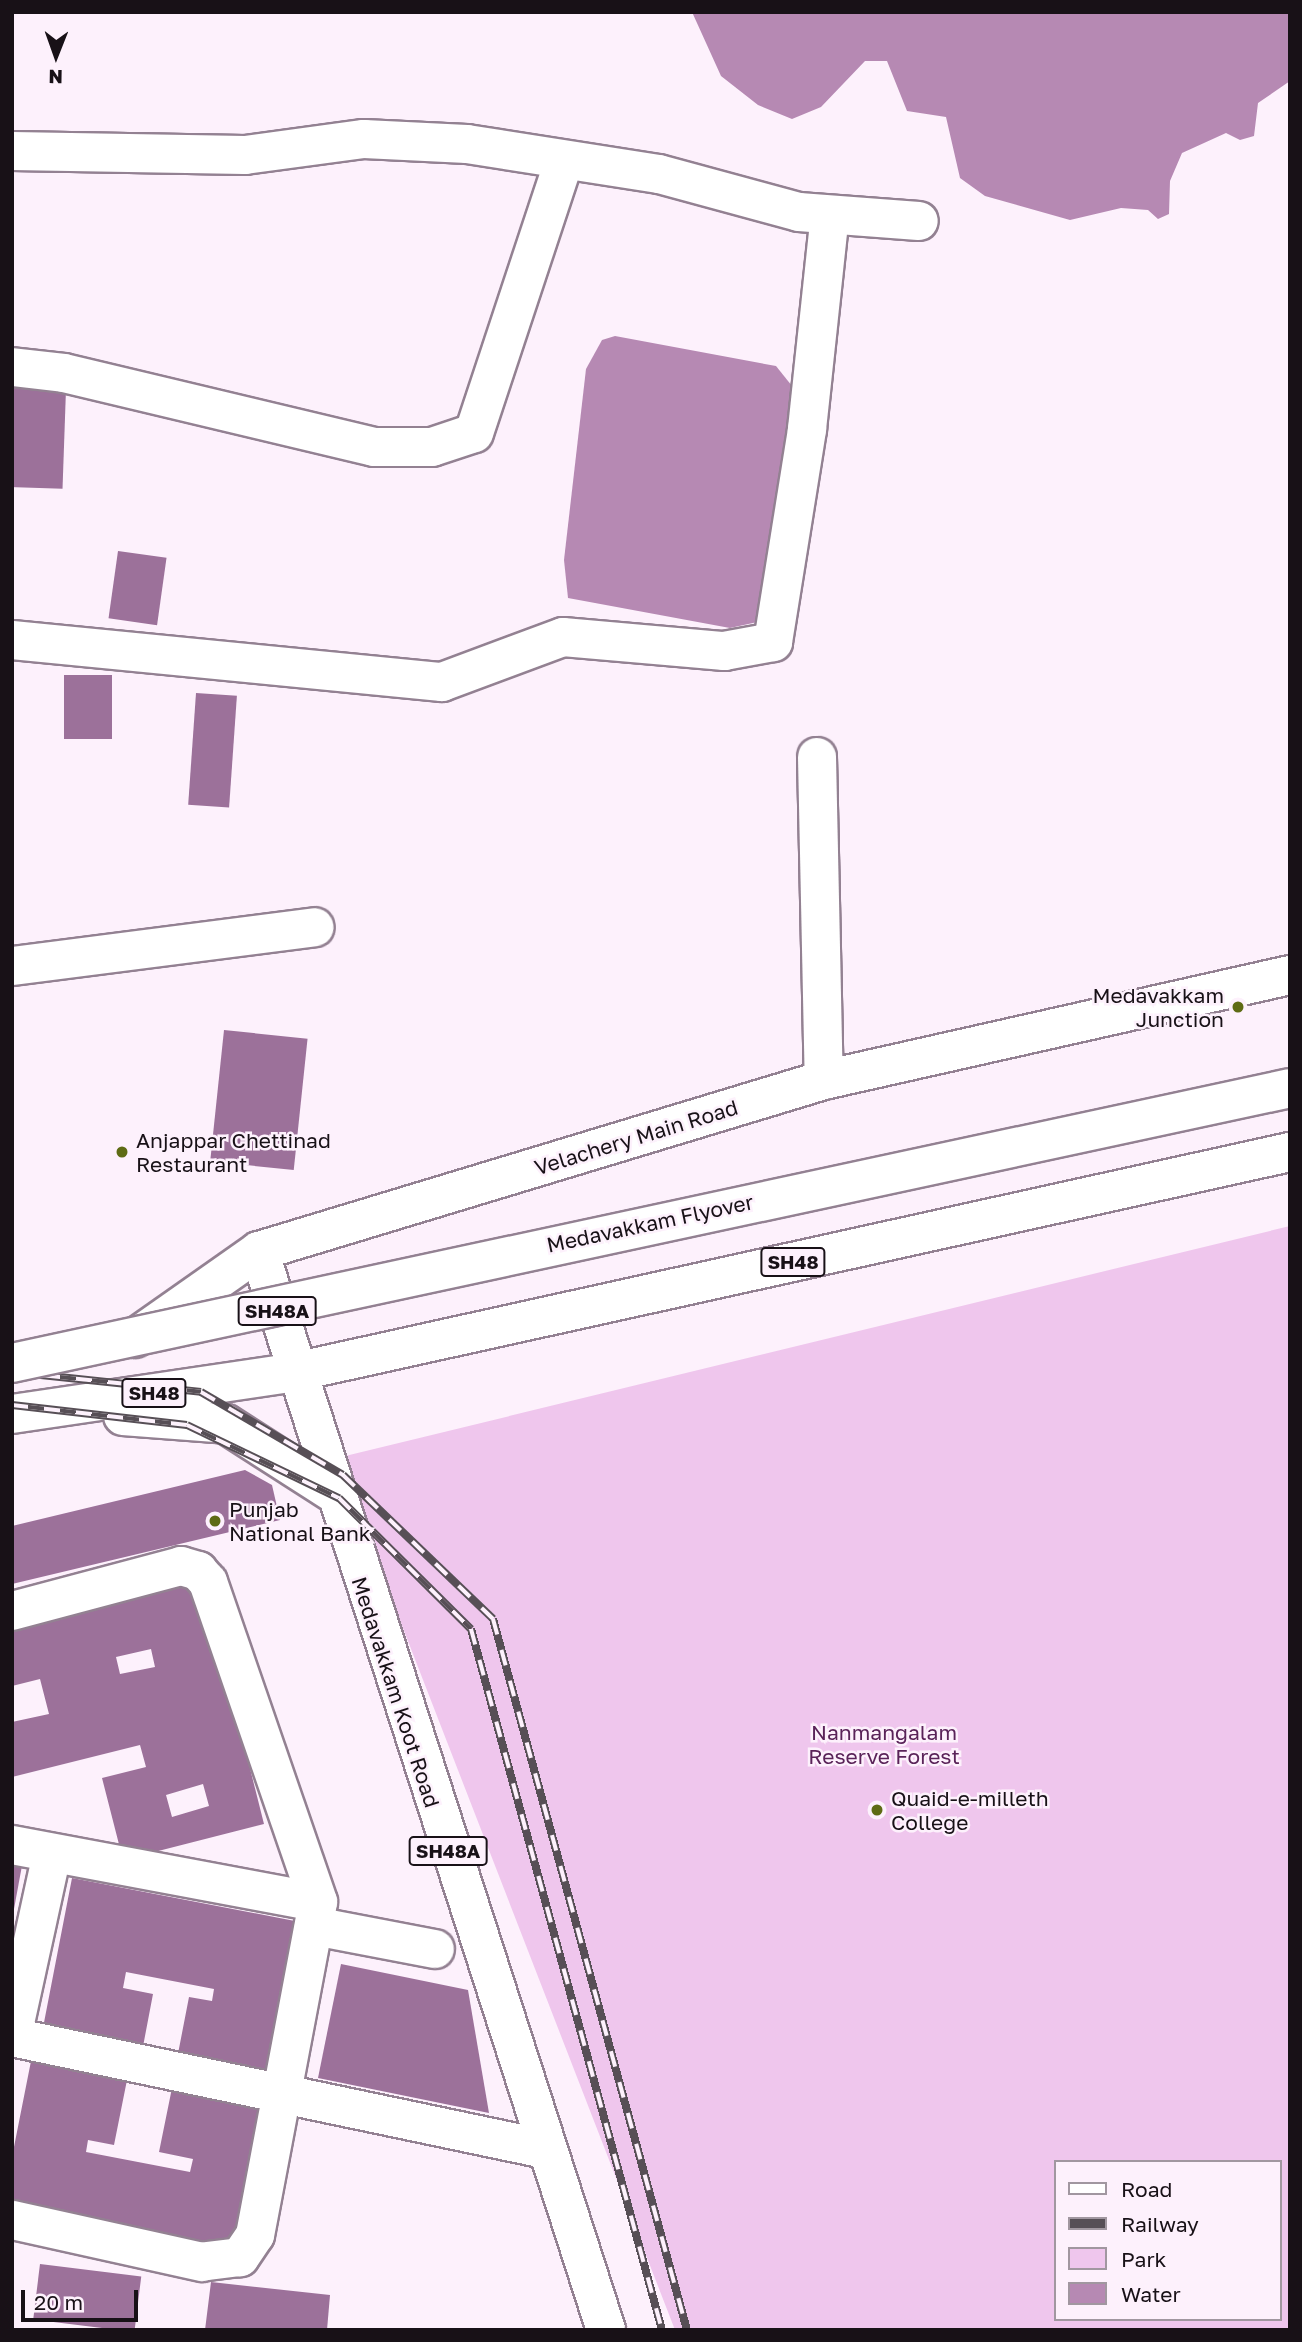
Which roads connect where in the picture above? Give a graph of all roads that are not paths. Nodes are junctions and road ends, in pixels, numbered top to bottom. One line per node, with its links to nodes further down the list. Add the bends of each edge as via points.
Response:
1 (12, 150): 2 (street, via 246,155 364,139 411,140)
2 (564, 161): 3 (street, via 659,174 757,204); 5 (street, via 474,433 432,447 374,447 64,373)
3 (830, 215): 4 (street); 6 (street, via 807,429 773,642 723,651 563,637 442,682)
4 (919, 220)
5 (12, 367)
6 (12, 640)
7 (817, 757): 11 (street)
8 (315, 927): 9 (street)
9 (12, 966)
10 (1290, 975): 11 (street, Velachery Main Road / SH48)
11 (824, 1080): 14 (street, Velachery Main Road / SH48)
12 (1290, 1088): 15 (street, Medavakkam Flyover, bridge)
13 (1290, 1152): 16 (street, SH48)
14 (259, 1251): 16 (street, Medavakkam Koot Road / SH48A); 17 (street, Velachery Main Road / SH48, via 122,1347)
15 (12, 1363)
16 (295, 1372): 18 (street, SH48); 19 (street, Medavakkam Koot Road / SH48A)
17 (12, 1374)
18 (12, 1415): 19 (street, via 164,1416 226,1424)
19 (332, 1492): 27 (street, Medavakkam Koot Road / SH48A)
20 (12, 1611): 23 (street, via 181,1566 198,1571 208,1582)
21 (12, 1845): 22 (street)
22 (52, 1853): 23 (street); 25 (street)
23 (316, 1914): 24 (street); 26 (street)
24 (435, 1949)
25 (12, 2037): 26 (street)
26 (281, 2095): 27 (street); 28 (street, via 255,2235 240,2258 202,2262)
27 (545, 2149): 29 (street, Medavakkam Koot Road / SH48A)
28 (12, 2220)
29 (606, 2330)

